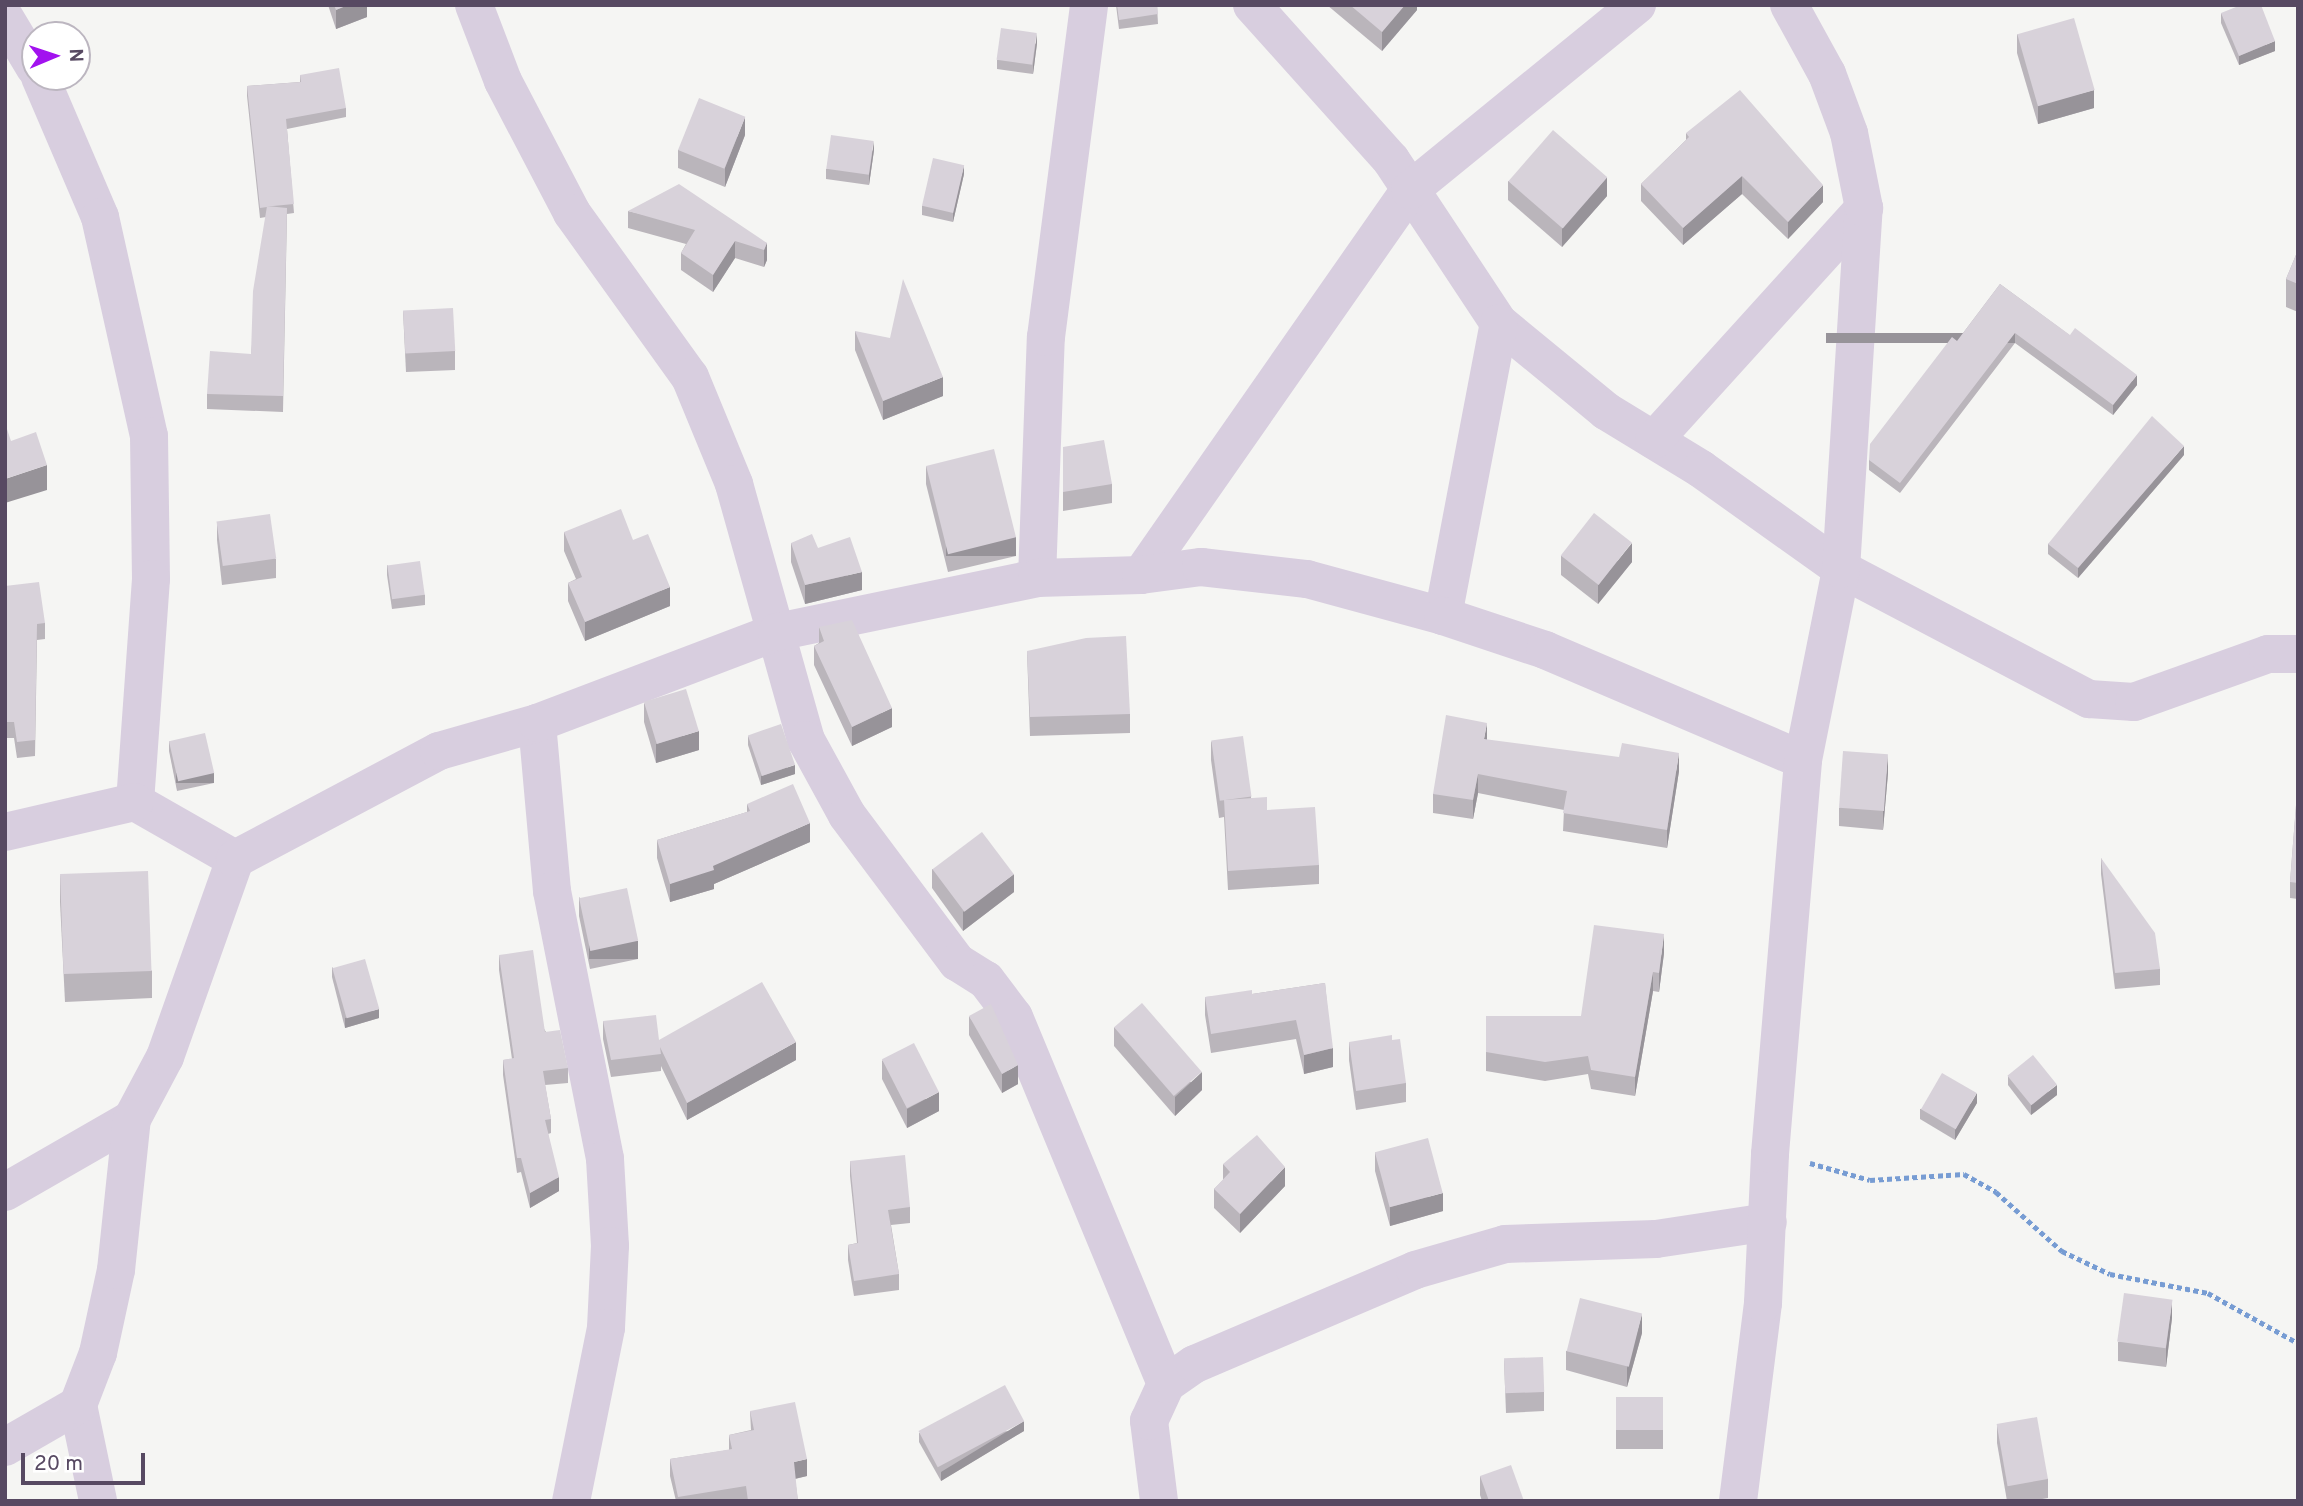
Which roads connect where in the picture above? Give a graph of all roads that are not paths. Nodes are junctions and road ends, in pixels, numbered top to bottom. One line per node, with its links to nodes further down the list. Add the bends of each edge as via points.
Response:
1 (474, 5): 17 (street, via 503,81 572,213 690,377 734,484)
2 (1089, 5): 15 (street, via 1046,337)
3 (1252, 5): 9 (street, via 1391,160)
4 (1637, 5): 9 (street)
5 (1789, 5): 10 (street, via 1828,74 1849,134)
6 (5, 18): 7 (street)
7 (21, 45)
8 (46, 91): 21 (street, via 100,217 149,436 151,579)
9 (1410, 190): 11 (street); 14 (street)
10 (1864, 208): 12 (street); 13 (street)
11 (1499, 323): 12 (street, via 1606,411); 16 (street)
12 (1654, 440): 13 (street)
13 (1841, 569): 18 (street, via 2089,699 2134,702 2267,654); 20 (street)
14 (1141, 575): 15 (street); 16 (street, via 1201,567 1307,579)
15 (1037, 578): 17 (street)
16 (1443, 616): 20 (street, via 1545,650)
17 (777, 632): 19 (street); 27 (street, via 806,740 847,815 957,962 986,980 1014,1017)
18 (2298, 654)
19 (537, 723): 23 (street, via 439,751); 31 (street, via 552,891 605,1160 610,1246 606,1328)
20 (1803, 760): 26 (street, via 1769,1154)
21 (135, 802): 22 (street); 23 (street)
22 (5, 832)
23 (235, 859): 24 (street, via 164,1057)
24 (132, 1119): 25 (street); 28 (street, via 116,1270 99,1353)
25 (5, 1192)
26 (1768, 1222): 27 (street, via 1656,1239 1505,1244 1415,1270 1195,1364); 33 (street)
27 (1166, 1384): 32 (street, via 1149,1421)
28 (78, 1405): 29 (street); 30 (street)
29 (5, 1447)
30 (98, 1501)
31 (571, 1501)
32 (1159, 1501)
33 (1738, 1501)

